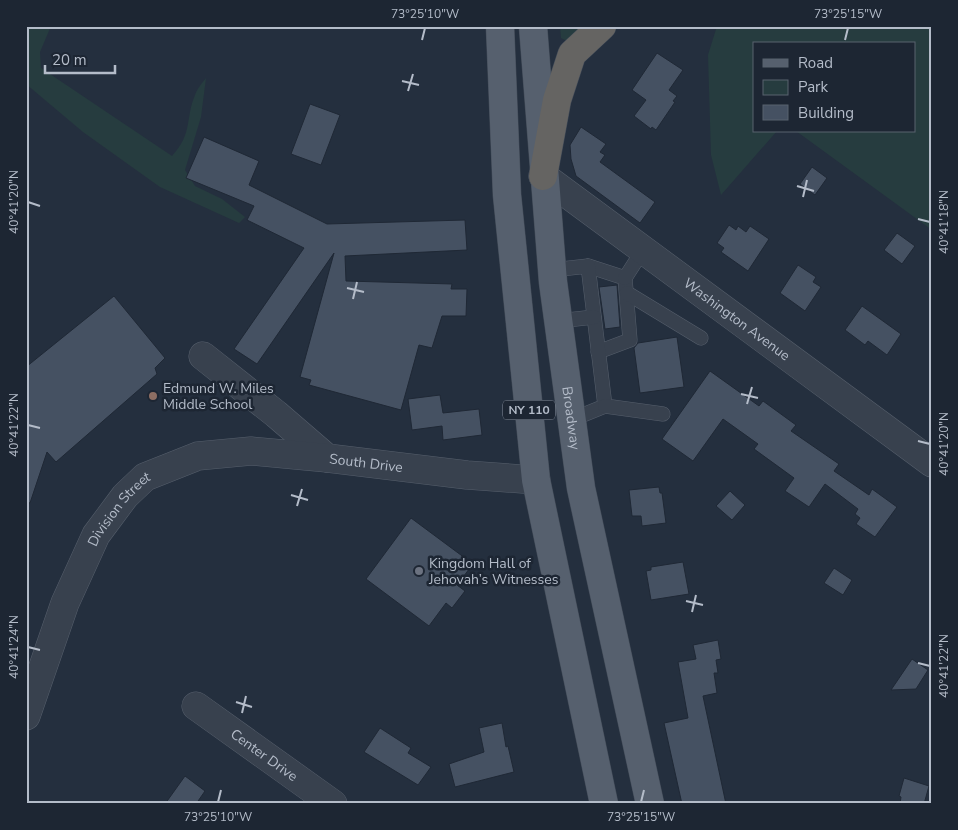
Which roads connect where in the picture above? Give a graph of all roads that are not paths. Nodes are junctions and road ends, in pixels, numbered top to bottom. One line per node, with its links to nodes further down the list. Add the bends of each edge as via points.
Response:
1 (500, 26): 20 (main road, NY 110, via 507,195)
2 (533, 26): 4 (main road, Broadway / NY 110)
3 (602, 26): 4 (highway, via 572,54 557,100)
4 (543, 176): 5 (street, Washington Avenue); 7 (main road, Broadway / NY 110)
5 (643, 250): 8 (lane); 19 (street, Washington Avenue)
6 (588, 266): 7 (lane); 8 (lane); 10 (lane)
7 (552, 270): 11 (main road, Broadway / NY 110)
8 (625, 278): 9 (lane)
9 (627, 293): 12 (lane); 13 (lane, via 630,340)
10 (594, 317): 11 (lane); 13 (lane)
11 (558, 322): 17 (main road, Broadway / NY 110)
12 (701, 338)
13 (598, 352): 15 (lane)
14 (203, 356): 18 (street, South Drive)
15 (605, 406): 16 (lane); 17 (lane)
16 (663, 414)
17 (573, 419): 25 (main road, Broadway / NY 110, via 581,488)
18 (327, 458): 20 (street, South Drive); 22 (street, Division Street, via 251,451 198,456 145,477 125,496 96,535 65,603)
19 (932, 463)
20 (536, 480): 24 (main road, NY 110)
21 (196, 706): 23 (street, Center Drive)
22 (26, 716)
23 (333, 804)
24 (604, 804)
25 (650, 804)

